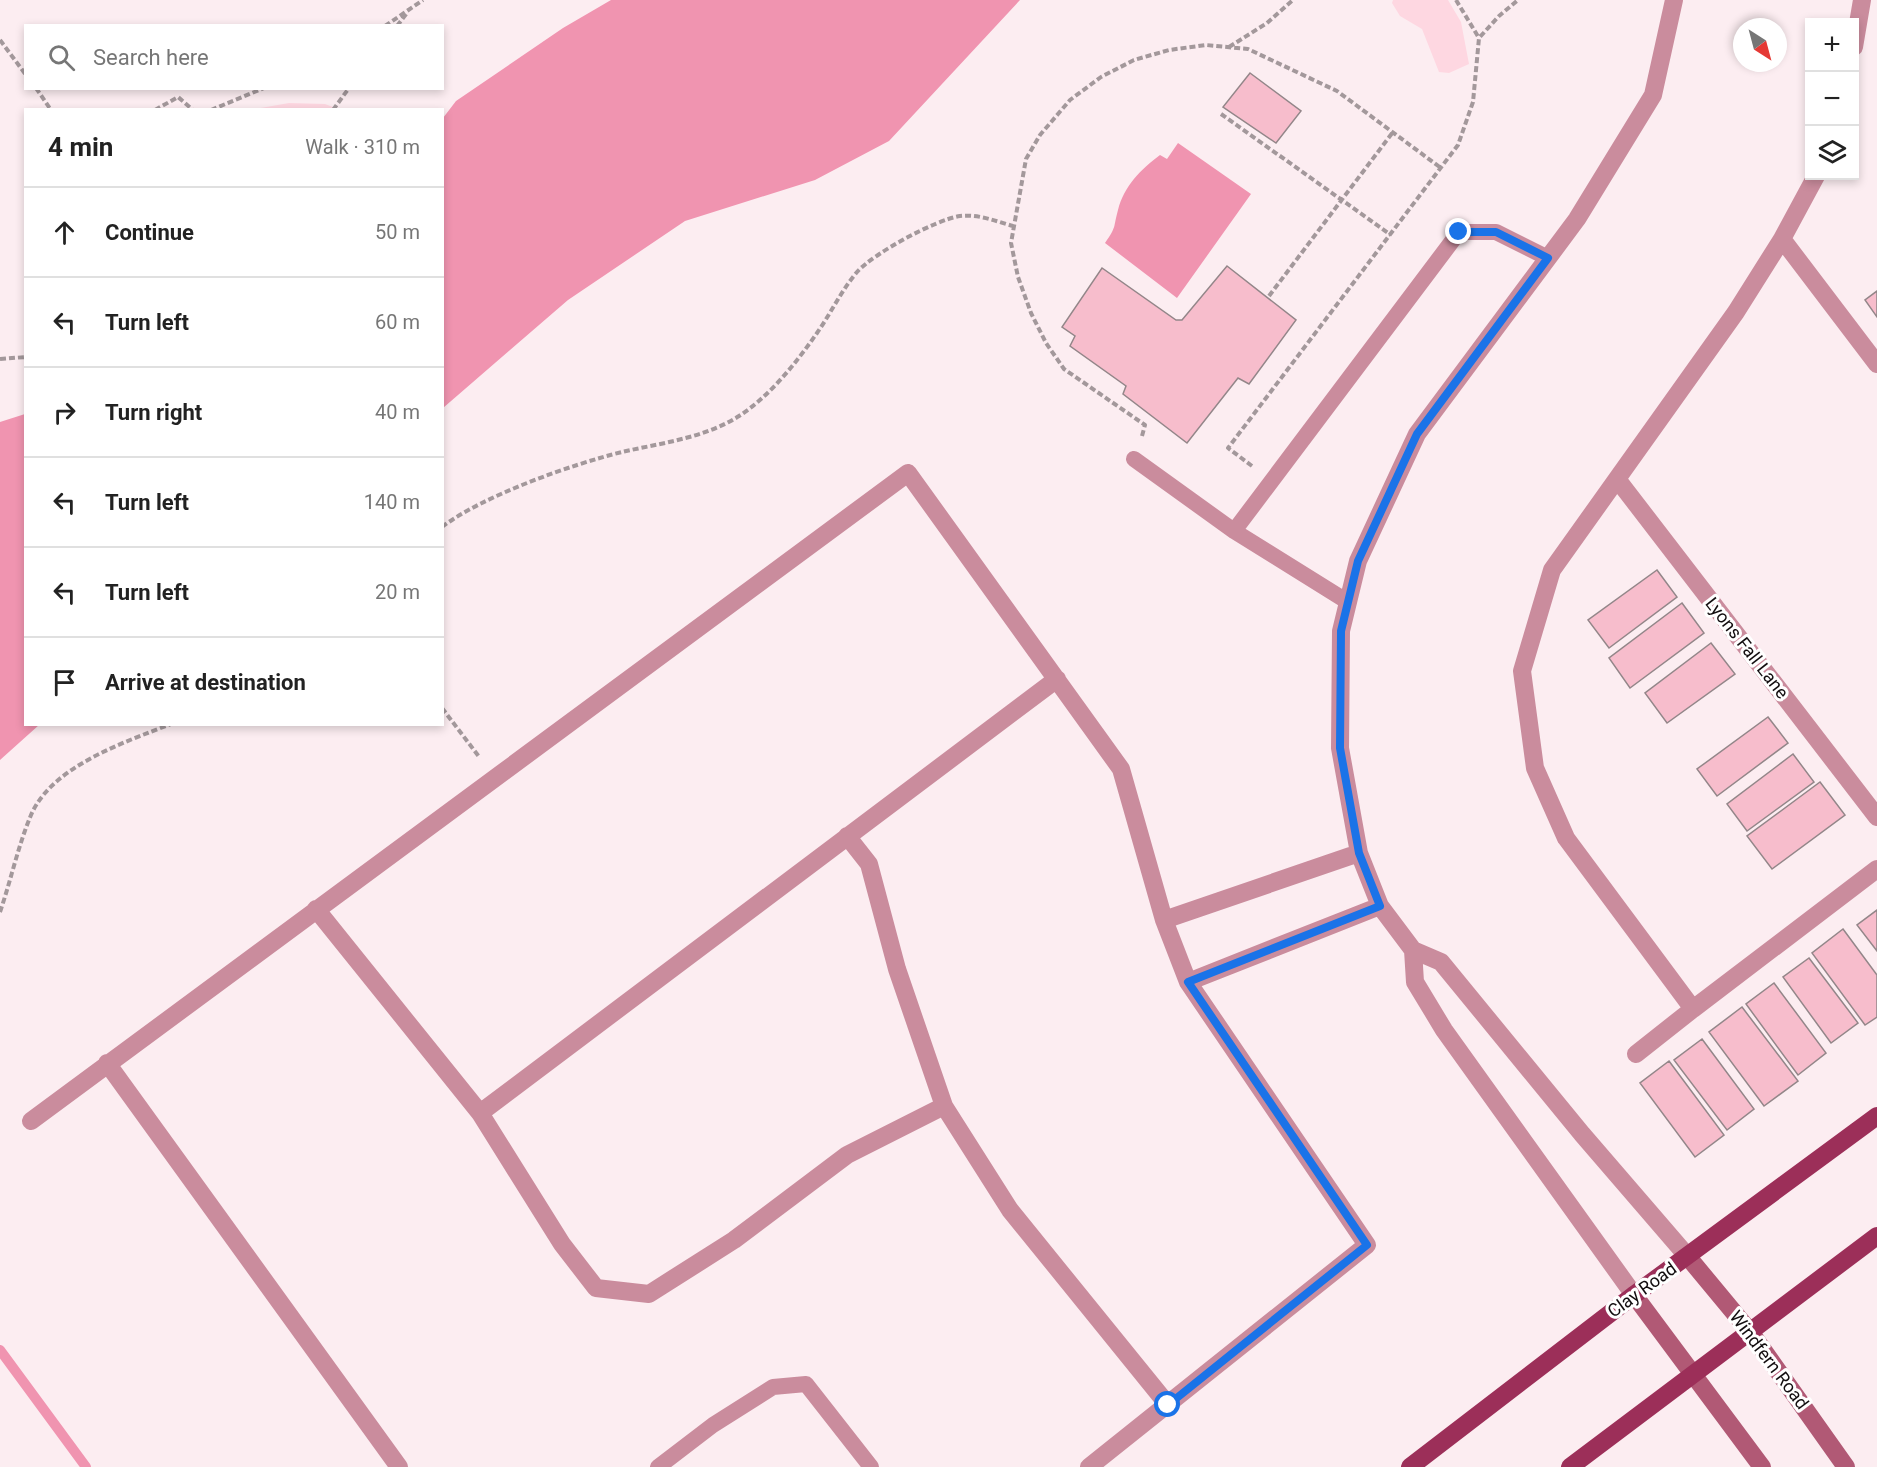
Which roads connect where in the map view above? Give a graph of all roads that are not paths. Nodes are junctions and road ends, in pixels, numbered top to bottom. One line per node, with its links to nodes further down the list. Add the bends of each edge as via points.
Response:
1 (1674, 0): 8 (street, via 1653,94 1577,219)
2 (1862, 0): 5 (street)
3 (1868, 0): 4 (street)
4 (1877, 1)
5 (1859, 18)
6 (1814, 180): 7 (street)
7 (1782, 239): 9 (street); 11 (street, via 1736,312)
8 (1548, 258): 12 (lane, via 1496,232 1459,232); 13 (street, via 1417,434 1358,561)
9 (1877, 364)
10 (1134, 459): 12 (lane)
11 (1617, 479): 15 (street, Lyons Fall Lane); 24 (street, via 1552,570 1522,671 1535,768 1566,838)
12 (1234, 531): 13 (lane)
13 (1348, 602): 17 (street, via 1341,631 1340,748)
14 (1057, 678): 16 (street); 20 (street, via 908,473); 21 (street, via 1121,769)
15 (1877, 817)
16 (847, 836): 27 (street, via 869,864 897,969); 28 (street)
17 (1359, 853): 19 (street); 21 (street)
18 (1877, 869): 24 (street)
19 (1380, 906): 22 (street); 23 (street)
20 (316, 909): 26 (street); 28 (street)
21 (1164, 920): 23 (street)
22 (1413, 950): 32 (street, via 1441,962); 33 (street, via 1415,982 1444,1030)
23 (1188, 982): 36 (street, via 1367,1245)
24 (1693, 1009): 25 (street)
25 (1636, 1054)
26 (107, 1063): 30 (street); 37 (street)
27 (944, 1106): 28 (street, via 847,1155 735,1240 649,1294 596,1288 562,1244); 36 (street, via 1010,1210)
28 (480, 1113)
29 (1877, 1116): 32 (main road, Clay Road)
30 (31, 1121)
31 (1877, 1236): 34 (main road)
32 (1688, 1257): 33 (main road, Clay Road); 34 (street, Windfern Road)
33 (1634, 1295): 35 (street); 41 (main road, Clay Road)
34 (1751, 1333): 35 (main road); 44 (street, Windfern Road)
35 (1694, 1376): 42 (main road); 43 (street)
36 (1168, 1405): 40 (street)
37 (399, 1467)
38 (658, 1467): 39 (lane, via 713,1425 773,1387 806,1384)
39 (871, 1467)
40 (1089, 1467)
41 (1410, 1467)
42 (1570, 1467)
43 (1762, 1467)
44 (1846, 1467)

